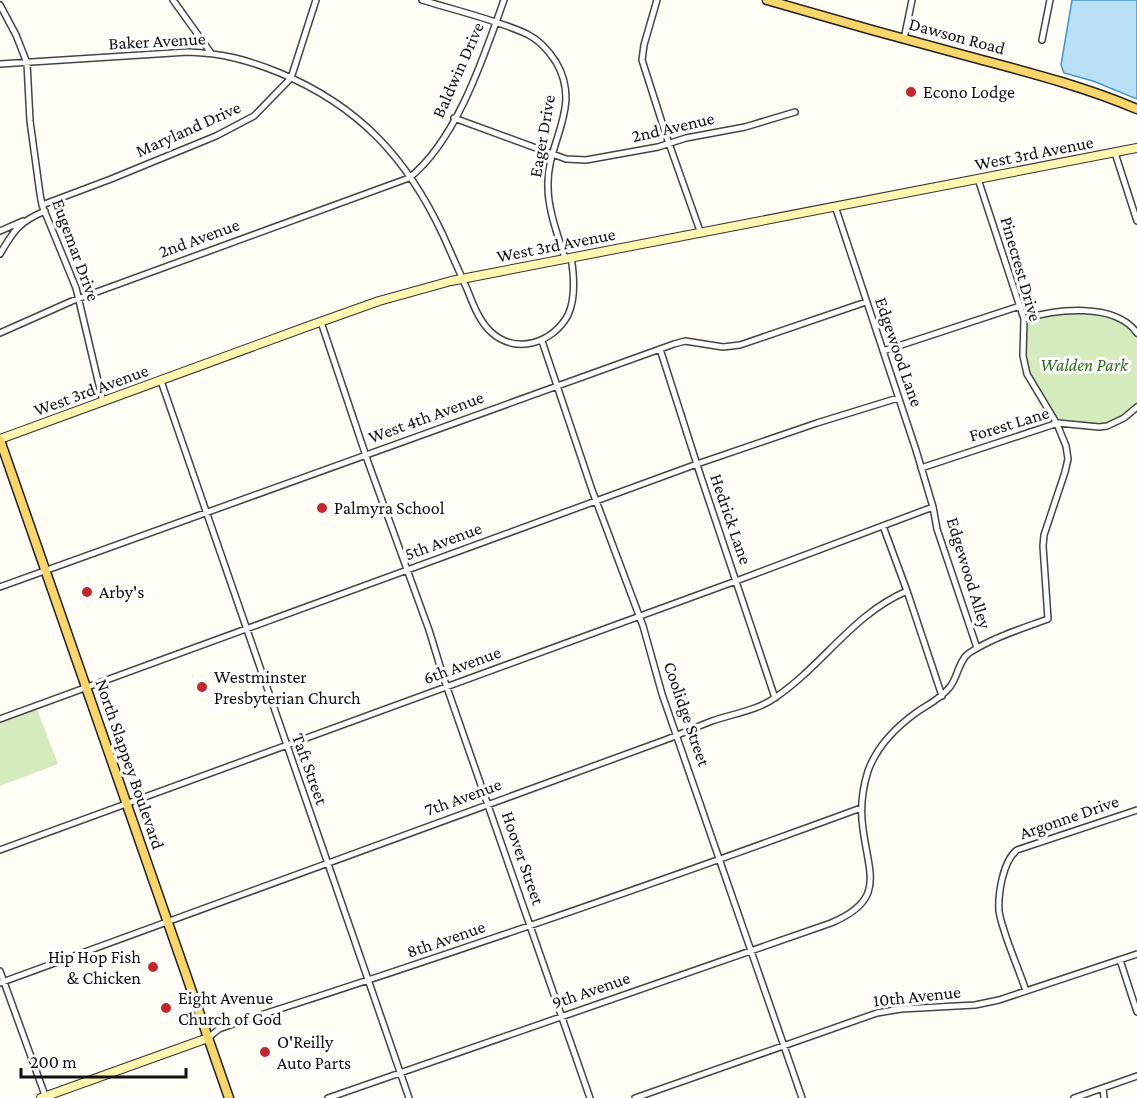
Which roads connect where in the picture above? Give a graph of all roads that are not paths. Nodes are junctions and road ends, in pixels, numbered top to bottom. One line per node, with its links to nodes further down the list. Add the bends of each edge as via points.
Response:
1 (173, 0): 13 (street)
2 (316, 0): 16 (street, Maryland Drive)
3 (422, 0): 10 (street, Eager Drive)
4 (504, 0): 10 (street, Baldwin Drive)
5 (657, 0): 20 (street, via 642,60)
6 (767, 0): 11 (main road, Dawson Road)
7 (912, 0): 11 (street)
8 (1050, 0): 12 (street)
9 (0, 5): 14 (street, Eugemar Drive)
10 (495, 23): 19 (street, Baldwin Drive, via 470,90); 23 (street, Eager Drive, via 528,35 547,49 558,65 567,101)
11 (904, 39): 17 (main road, Dawson Road, via 1039,75)
12 (1042, 40)
13 (211, 53): 14 (street, Baker Avenue); 16 (street, Baker Avenue, via 235,57)
14 (27, 63): 15 (street, Baker Avenue); 26 (street, Eugemar Drive, via 30,121)
15 (0, 64)
16 (291, 78): 24 (street, Baker Avenue, via 328,96 353,114); 26 (street, Maryland Drive, via 254,116 216,136)
17 (1137, 109)
18 (795, 112): 20 (street, 2nd Avenue)
19 (454, 118): 23 (street, 2nd Avenue); 24 (street, Baldwin Drive, via 431,155)
20 (669, 144): 23 (street, 2nd Avenue, via 586,160); 32 (street)
21 (1137, 148): 22 (street, West 3rd Avenue)
22 (1115, 153): 25 (street, West 3rd Avenue); 30 (street)
23 (553, 155): 34 (street, Eager Drive, via 549,198)
24 (411, 177): 35 (street, Baker Avenue); 36 (street, 2nd Avenue)
25 (978, 179): 27 (street, West 3rd Avenue); 38 (street, Pinecrest Drive)
26 (42, 205): 28 (street, Eugemar Drive)
27 (835, 206): 32 (street, West 3rd Avenue); 37 (street, Edgewood Lane)
28 (45, 211): 29 (street); 36 (street, Eugemar Drive)
29 (26, 219): 31 (street); 33 (street)
30 (1137, 221)
31 (0, 231)
32 (700, 231): 34 (street, West 3rd Avenue)
33 (0, 255)
34 (568, 257): 35 (street, West 3rd Avenue); 43 (street, Eager Drive, via 573,286 568,314)
35 (462, 279): 40 (street, West 3rd Avenue); 43 (street, Baker Avenue, via 482,321 498,338 518,345)
36 (80, 298): 41 (street, 2nd Avenue); 49 (street, Eugemar Drive)
37 (866, 302): 44 (street, West 4th Avenue, via 740,345 685,341); 45 (street, Edgewood Lane)
38 (1020, 306): 39 (street, Pinecrest Drive); 45 (street)
39 (1024, 319): 42 (street, via 1054,311 1097,312 1128,323); 51 (street, Pinecrest Drive, via 1024,365)
40 (321, 322): 46 (street, West 3rd Avenue); 53 (street, Hoover Street)
41 (0, 333)
42 (1137, 333)
43 (542, 341): 47 (street, Coolidge Street)
44 (660, 348): 47 (street, West 4th Avenue); 54 (street, Hedrick Lane)
45 (883, 351): 48 (street, Edgewood Lane)
46 (161, 381): 49 (street, West 3rd Avenue); 58 (street, Taft Street)
47 (556, 385): 53 (street, West 4th Avenue); 56 (street, Coolidge Street)
48 (898, 398): 54 (street, 5th Avenue); 55 (street, Edgewood Lane)
49 (103, 402): 52 (street, West 3rd Avenue)
50 (1137, 407): 51 (street, Forest Lane, via 1107,426)
51 (1057, 424): 55 (street, Forest Lane); 67 (street, Pinecrest Drive, via 1068,459 1044,535 1048,619)
52 (0, 440): 61 (main road, North Slappey Boulevard)
53 (366, 455): 58 (street, West 4th Avenue); 60 (street, Hoover Street)
54 (697, 464): 56 (street, 5th Avenue); 62 (street, Hedrick Lane)
55 (921, 468): 57 (street, Edgewood Lane)
56 (596, 501): 60 (street, 5th Avenue); 65 (street, Coolidge Street)
57 (933, 507): 59 (street, 6th Avenue); 67 (street, Edgewood Alley)
58 (206, 512): 61 (street, West 4th Avenue); 66 (street, Taft Street)
59 (883, 526): 62 (street, 6th Avenue); 64 (street)
60 (408, 570): 66 (street, 5th Avenue); 69 (street, Hoover Street)
61 (45, 571): 63 (street, West 4th Avenue); 68 (main road, North Slappey Boulevard)
62 (736, 581): 65 (street, 6th Avenue); 71 (street, Hedrick Lane)
63 (0, 587)
64 (907, 591): 70 (street); 71 (street, 7th Avenue, via 862,618)
65 (639, 615): 69 (street, 6th Avenue); 73 (street, Coolidge Street)
66 (246, 629): 68 (street, 5th Avenue); 74 (street, Taft Street)
67 (977, 648): 70 (street, Pinecrest Drive, via 966,656 954,682)
68 (86, 687): 72 (street, 5th Avenue); 75 (main road, North Slappey Boulevard)
69 (448, 687): 74 (street, 6th Avenue); 76 (street, Hoover Street)
70 (942, 696): 77 (street, Pinecrest Drive, via 886,740 868,771)
71 (775, 698): 73 (street, 7th Avenue)
72 (0, 719)
73 (678, 735): 76 (street, 7th Avenue); 80 (street, Coolidge Street)
74 (286, 746): 75 (street, 6th Avenue); 81 (street, Taft Street)
75 (126, 804): 79 (street, 6th Avenue); 83 (main road, North Slappey Boulevard)
76 (488, 804): 81 (street, 7th Avenue); 84 (street, Hoover Street)
77 (861, 808): 80 (street, 8th Avenue); 82 (street, Pinecrest Drive, via 871,876 870,890)
78 (1137, 810): 91 (street, Argonne Drive, via 1017,850 1009,858 999,912)
79 (0, 850)
80 (720, 860): 84 (street, 8th Avenue); 85 (street, Coolidge Street)
81 (327, 863): 83 (street, 7th Avenue); 89 (street, Taft Street)
82 (861, 904): 85 (street, 9th Avenue, via 845,917)
83 (167, 921): 90 (street, 7th Avenue); 94 (main road, North Slappey Boulevard)
84 (531, 926): 89 (street, 8th Avenue); 93 (street, Hoover Street)
85 (752, 951): 93 (street, 9th Avenue); 95 (street, Coolidge Street)
86 (1137, 954): 87 (street, 10th Avenue)
87 (1120, 960): 91 (street, 10th Avenue); 92 (street)
88 (0, 971): 90 (street)
89 (369, 981): 94 (street, 8th Avenue, via 219,1029); 96 (street, Taft Street)
90 (2, 982): 99 (street)
91 (1026, 991): 95 (street, 10th Avenue, via 975,1005 878,1013)
92 (1137, 1012)
93 (562, 1016): 96 (street, 9th Avenue); 103 (street, Hoover Street)
94 (208, 1038): 99 (street, 8th Avenue); 100 (main road, North Slappey Boulevard)
95 (783, 1045): 104 (street, 10th Avenue); 105 (street, Coolidge Street)
96 (399, 1072): 101 (street, 9th Avenue); 102 (street, Taft Street)
97 (1137, 1076): 98 (street)
98 (1103, 1088): 106 (street); 107 (street)
99 (44, 1097)
100 (229, 1098)
101 (328, 1098)
102 (408, 1098)
103 (590, 1098)
104 (635, 1098)
105 (802, 1098)
106 (1074, 1098)
107 (1104, 1098)

